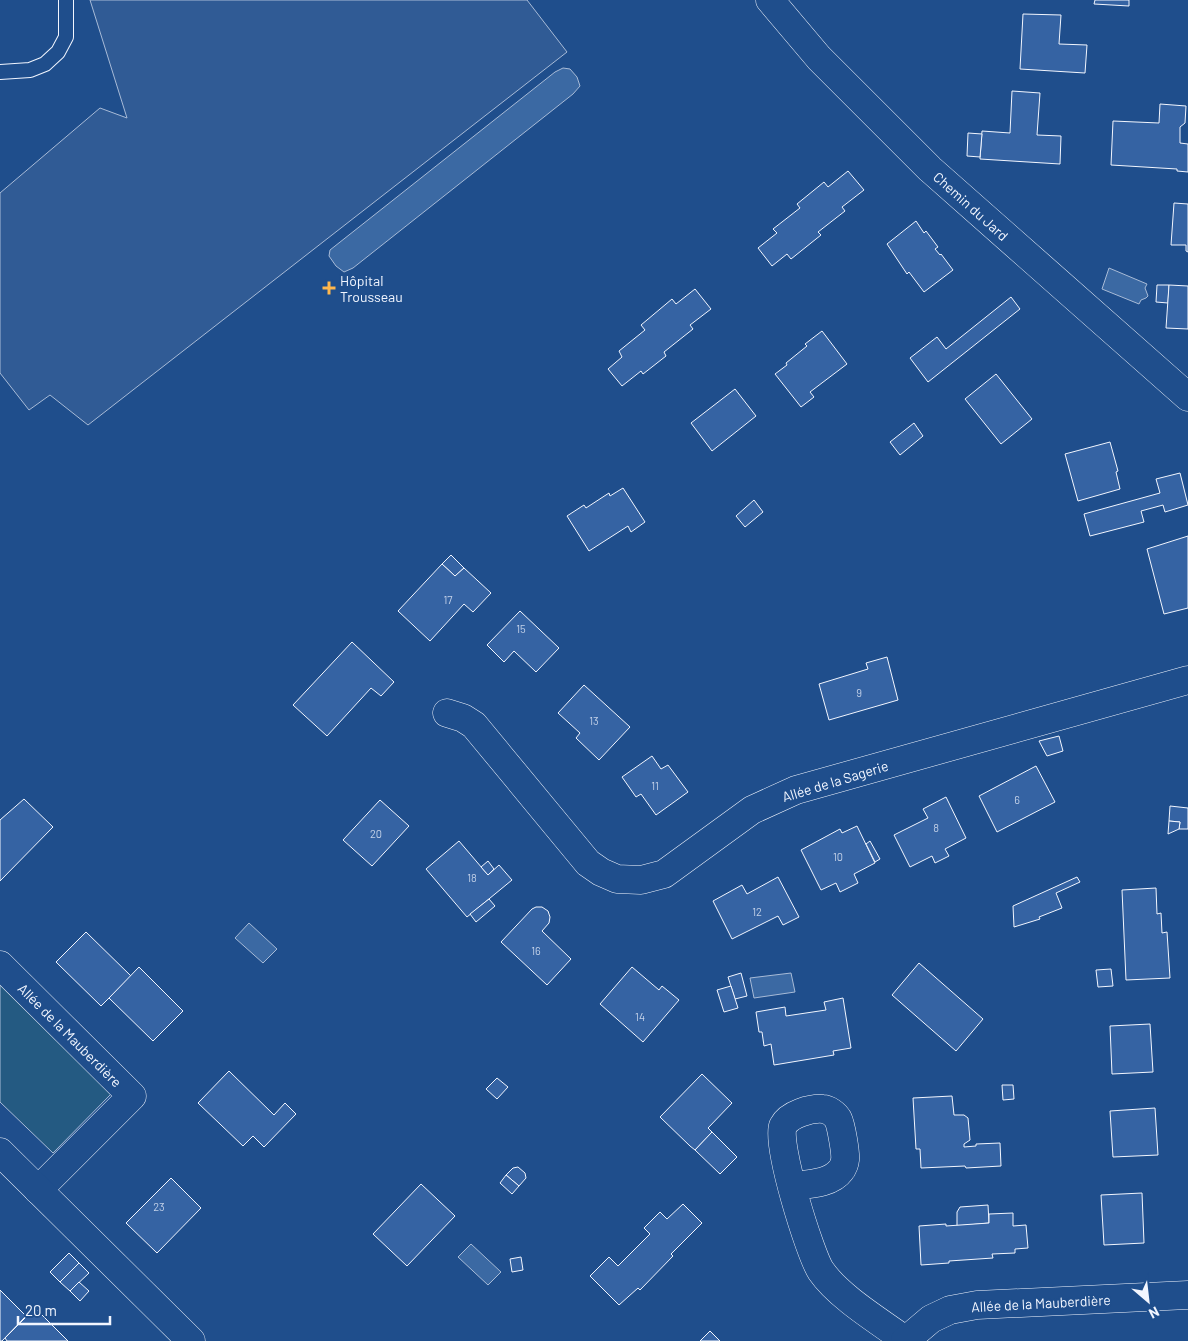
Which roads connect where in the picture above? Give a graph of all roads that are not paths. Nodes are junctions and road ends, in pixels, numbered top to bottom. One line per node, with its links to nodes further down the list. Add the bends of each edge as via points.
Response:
1 (66, 0): 3 (lane, via 66,37 58,52 44,64 30,70)
2 (770, 0): 4 (street, Chemin du Jard, via 819,58 930,169)
3 (0, 72)
4 (1188, 398)
5 (1188, 680): 6 (street, Allée de la Sagerie, via 796,790 752,810 664,874 641,880 617,878 588,862 474,725)
6 (447, 713)
7 (0, 966): 10 (street, Allée de la Mauberdière, via 132,1096)
8 (0, 1152): 10 (street)
9 (792, 1186): 13 (street, via 820,1270 839,1290)
10 (38, 1190): 12 (street)
11 (1188, 1295): 13 (street, Allée de la Mauberdière, via 968,1307 950,1310 931,1319)
12 (191, 1341)
13 (905, 1341)

